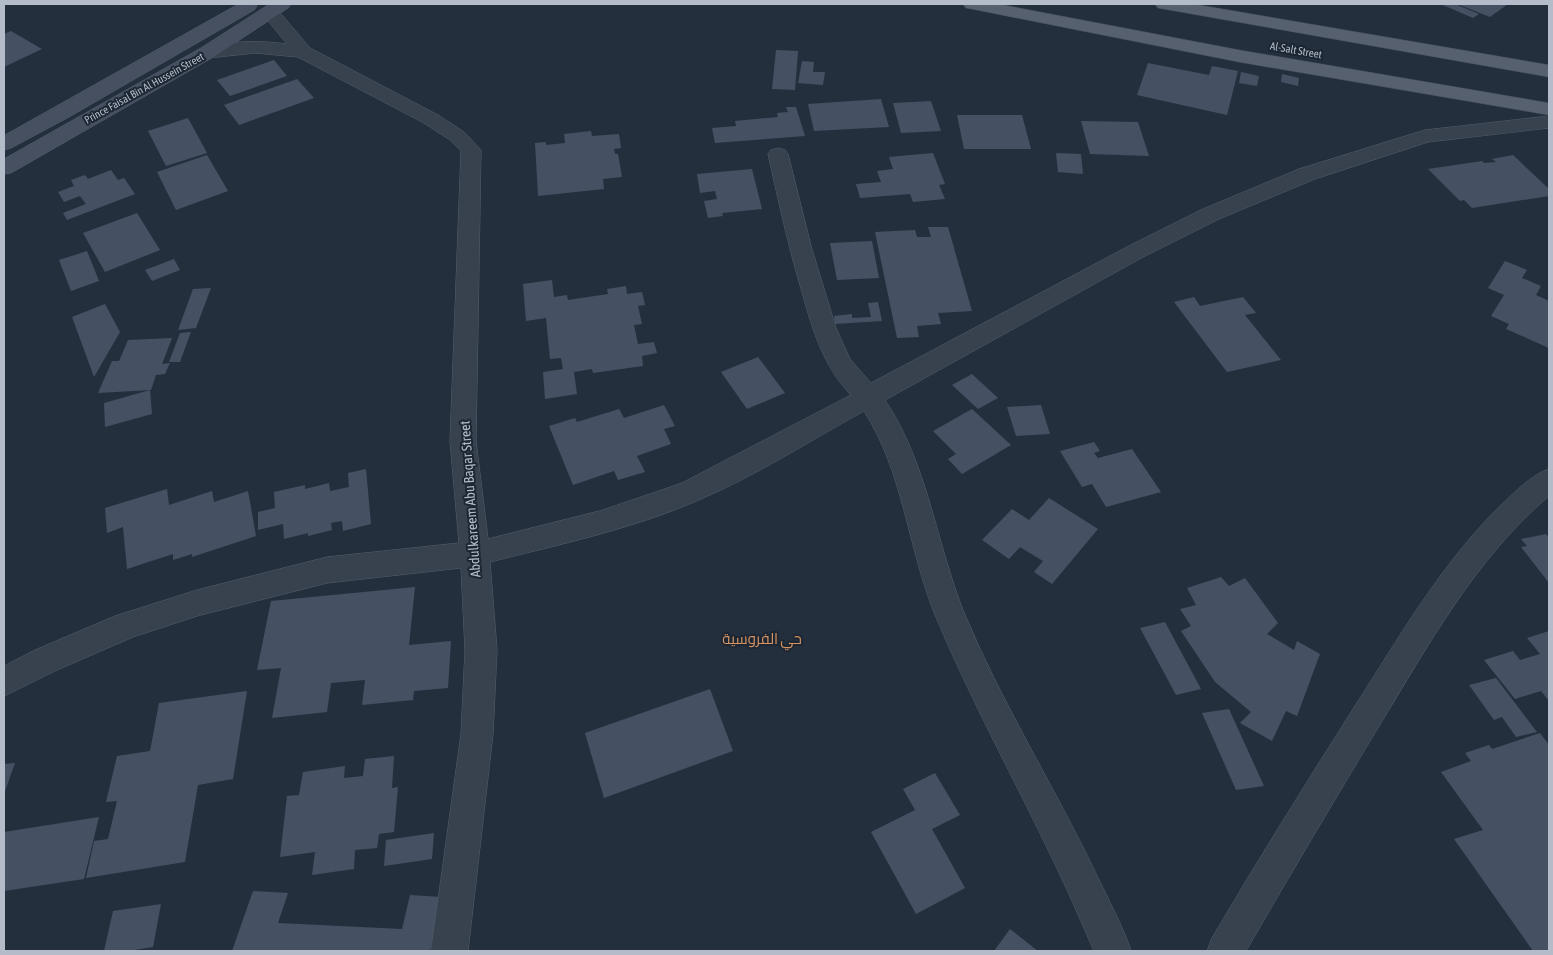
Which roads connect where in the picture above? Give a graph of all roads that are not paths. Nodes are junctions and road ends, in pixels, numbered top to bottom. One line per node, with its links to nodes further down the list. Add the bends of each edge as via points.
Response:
1 (251, 4): 14 (street, Prince Faisal Bin Al Hussein Street)
2 (972, 4): 12 (main road, via 1239,56)
3 (1042, 4): 11 (main road, Al-Salt Street)
4 (1164, 4): 10 (main road, Al-Salt Street)
5 (1237, 4): 9 (main road, via 1488,46)
6 (276, 8): 7 (street, Prince Faisal Bin Al Hussein Street); 8 (street, Abdulkareem Abu Baqar Street)
7 (208, 52): 8 (street, Abdulkareem Abu Baqar Street, via 254,46); 16 (street, Prince Faisal Bin Al Hussein Street)
8 (303, 52): 19 (street, Abdulkareem Abu Baqar Street, via 431,119 457,136 470,150 463,441)
9 (1549, 62)
10 (1549, 71)
11 (1549, 97)
12 (1549, 109)
13 (1549, 122): 17 (street, via 1425,136 1298,177 1211,214 1135,252)
14 (4, 144)
15 (778, 154): 17 (street, via 824,328 840,364)
16 (4, 168)
17 (868, 397): 19 (street, via 692,491 603,522); 22 (street, via 888,426 904,464 929,555 950,615 980,682 1067,850)
18 (1549, 480): 23 (street, via 1499,522 1428,616)
19 (475, 554): 20 (street, via 327,570 198,603 126,626); 21 (street, Abdulkareem Abu Baqar Street, via 481,650 477,734)
20 (4, 682)
21 (449, 951)
22 (1113, 951)
23 (1225, 951)

